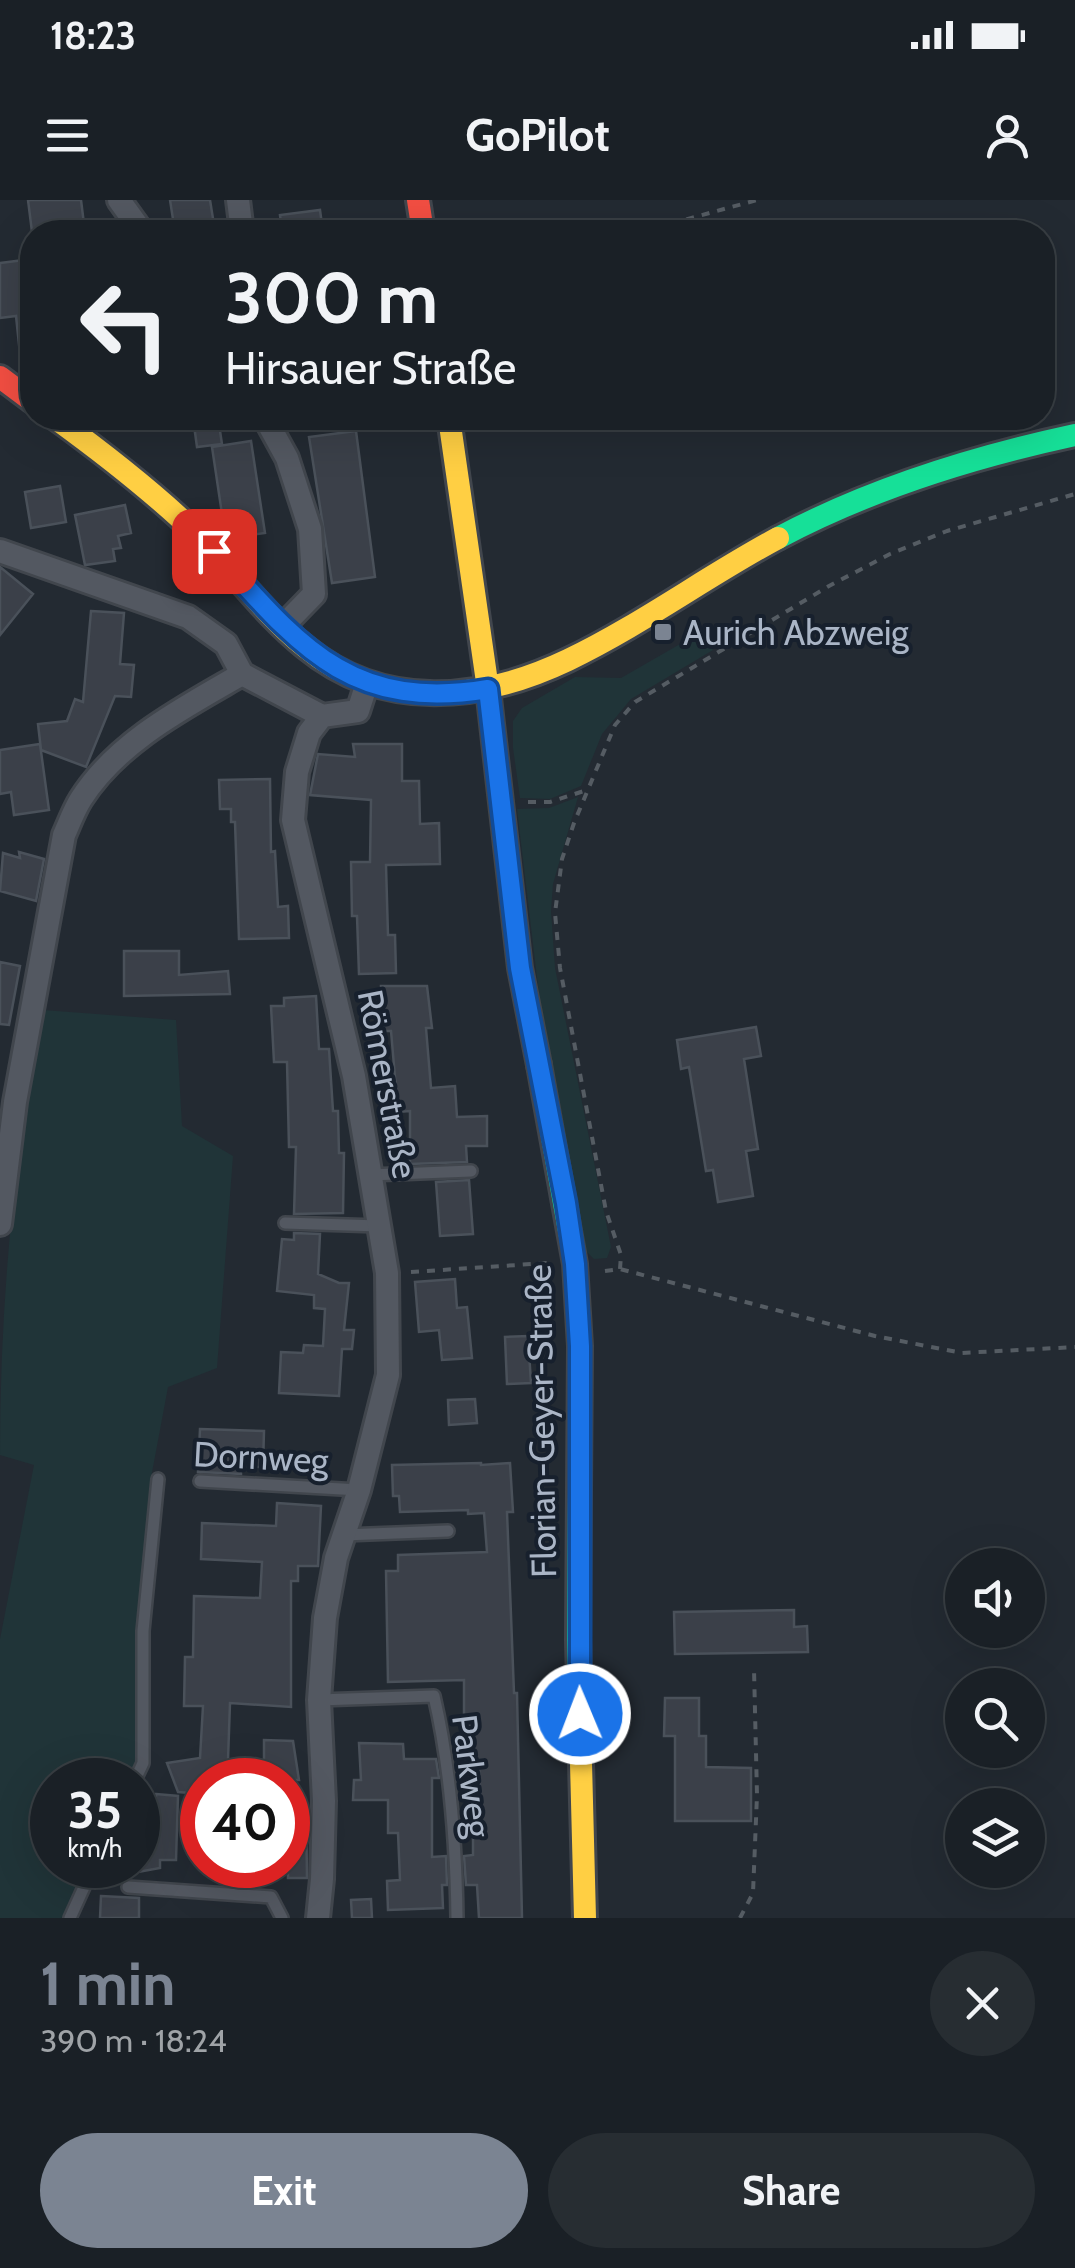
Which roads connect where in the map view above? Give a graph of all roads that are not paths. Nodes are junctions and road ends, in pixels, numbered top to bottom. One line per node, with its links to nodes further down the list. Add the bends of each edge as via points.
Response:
1 (70, 430): 6 (street, via 214,551)
2 (271, 430): 6 (street, via 310,528 314,594)
3 (451, 430): 11 (street, Florian-Geyer-Straße)
4 (1075, 435): 8 (street, via 1030,444 780,536 700,575)
5 (0, 552): 9 (street, via 188,617 226,644)
6 (283, 626): 10 (street, via 321,660)
7 (596, 631): 8 (lane)
8 (584, 653): 11 (street)
9 (242, 674): 12 (street); 16 (street, via 134,743 81,799 64,835 15,1102)
10 (367, 683): 11 (street, via 426,694); 12 (street, via 358,711)
11 (488, 689): 31 (street, Florian-Geyer-Straße, via 520,968 575,1264)
12 (322, 716): 14 (street, Römerstraße, via 308,733 297,772 293,820 350,1056)
13 (471, 1170): 14 (lane)
14 (370, 1175): 17 (street, Römerstraße)
15 (285, 1223): 17 (lane)
16 (0, 1224)
17 (379, 1226): 20 (street, Römerstraße, via 387,1273 388,1375)
18 (158, 1479): 24 (lane, via 143,1630)
19 (200, 1481): 20 (lane, Dornweg)
20 (360, 1490): 22 (street, Römerstraße)
21 (448, 1531): 22 (lane)
22 (344, 1536): 23 (street, Römerstraße, via 325,1618)
23 (318, 1700): 29 (street, Römerstraße, via 324,1801); 30 (lane, Parkweg, via 434,1696 446,1745)
24 (143, 1758)
25 (84, 1888): 27 (lane)
26 (142, 1888): 28 (lane, via 271,1897)
27 (70, 1918)
28 (282, 1918)
29 (318, 1918)
30 (456, 1918)
31 (585, 1918)

